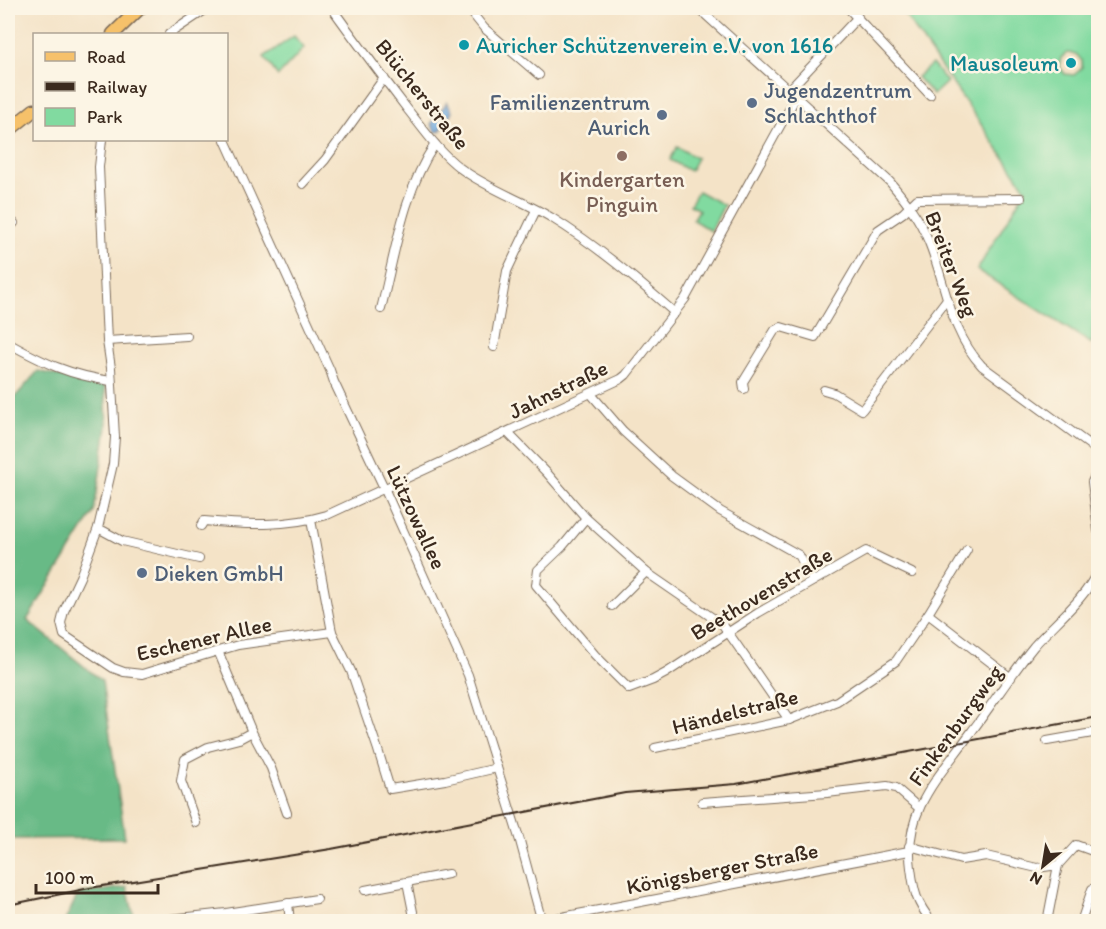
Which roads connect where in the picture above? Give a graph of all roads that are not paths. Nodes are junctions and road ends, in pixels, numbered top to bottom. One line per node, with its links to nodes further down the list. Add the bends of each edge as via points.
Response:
1 (140, 8): 8 (main road)
2 (208, 8): 9 (street)
3 (332, 8): 11 (street, Blücherstraße)
4 (468, 8): 10 (street, via 484,28)
5 (698, 8): 12 (street, Breiter Weg)
6 (848, 8): 7 (street)
7 (858, 17): 12 (street); 13 (street)
8 (114, 33)
9 (174, 33)
10 (539, 75)
11 (384, 78): 19 (street, Blücherstraße); 20 (street)
12 (789, 90): 14 (street, Breiter Weg)
13 (930, 95)
14 (796, 97): 22 (street, Breiter Weg, via 890,182); 26 (street, Jahnstraße)
15 (33, 111): 16 (main road)
16 (8, 131)
17 (102, 141): 28 (street, Eschener Allee, via 99,166)
18 (225, 141): 38 (street, Lützowallee)
19 (435, 144): 23 (street, Blücherstraße, via 469,174); 25 (street, via 413,188)
20 (303, 184)
21 (1021, 198): 22 (street, via 917,199)
22 (910, 206): 24 (street, Breiter Weg, via 928,240); 32 (street, via 878,230 815,337 781,327 775,330 743,382)
23 (536, 210): 26 (street, Blücherstraße, via 620,267); 30 (street, via 507,271)
24 (947, 299): 33 (street, via 862,410); 36 (street, Breiter Weg, via 971,355)
25 (381, 309)
26 (675, 313): 34 (street, Jahnstraße, via 626,375)
27 (187, 336): 28 (street)
28 (107, 342): 31 (street, Eschener Allee)
29 (8, 343): 31 (street, via 44,363)
30 (494, 347)
31 (111, 381): 42 (street, Eschener Allee, via 113,464)
32 (744, 389)
33 (824, 390)
34 (591, 394): 35 (street, Jahnstraße); 49 (street, via 623,431 672,476 720,511 799,555)
35 (508, 433): 38 (street, Jahnstraße); 39 (street)
36 (1098, 451)
37 (1098, 470): 43 (street, via 1092,482)
38 (385, 490): 40 (street, Jahnstraße); 61 (street, Lützowallee, via 468,675)
39 (586, 518): 47 (street); 53 (street, Beethovenstraße, via 538,570 536,585 628,689 652,680)
40 (311, 520): 41 (street, Jahnstraße, via 244,525 204,521); 52 (street)
41 (201, 526)
42 (98, 528): 45 (street, via 122,541); 54 (street, Eschener Allee, via 64,611 64,636 113,668 142,674)
43 (1098, 531)
44 (967, 550): 51 (street, Händelstraße)
45 (200, 559)
46 (1098, 570): 55 (street, Finkenburgweg, via 1092,583)
47 (646, 573): 50 (street); 53 (street)
48 (912, 573): 49 (street, Beethovenstraße, via 866,550)
49 (813, 581): 53 (street, Beethovenstraße)
50 (612, 606)
51 (928, 614): 55 (street); 56 (street, Händelstraße, via 896,662 837,701)
52 (332, 632): 54 (street, Eschener Allee); 61 (street, via 351,671 390,789)
53 (729, 633): 56 (street)
54 (218, 651): 57 (street)
55 (1011, 678): 63 (street, Finkenburgweg, via 950,758)
56 (789, 720): 60 (street, Händelstraße)
57 (252, 732): 64 (street, via 271,768); 65 (street, via 185,759 181,781)
58 (1098, 732): 59 (street)
59 (1047, 741)
60 (656, 748)
61 (497, 768): 79 (street, Lützowallee)
62 (702, 802): 63 (street, via 887,786 896,788)
63 (919, 808): 66 (street, Finkenburgweg)
64 (287, 813)
65 (196, 823)
66 (909, 849): 68 (street, via 961,860 986,856 1037,868); 79 (street, Königsberger Straße); 80 (street, Finkenburgweg, via 917,901)
67 (1098, 853): 68 (street, via 1076,845)
68 (1058, 865): 81 (street)
69 (448, 874): 70 (street)
70 (407, 882): 72 (street); 78 (street)
71 (1092, 889): 82 (street)
72 (365, 890)
73 (317, 899): 74 (street)
74 (288, 903): 76 (street); 77 (street)
75 (170, 919): 76 (street)
76 (188, 920)
77 (290, 921)
78 (415, 921)
79 (542, 921)
80 (932, 921)
81 (1047, 921)
82 (1081, 921)

